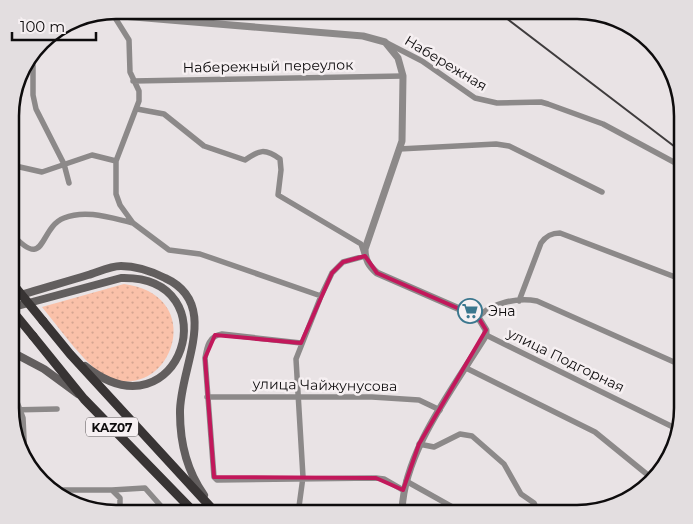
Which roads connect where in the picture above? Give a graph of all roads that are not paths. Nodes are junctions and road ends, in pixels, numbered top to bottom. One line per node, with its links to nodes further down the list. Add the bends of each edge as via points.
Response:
1 (116, 19): 6 (street, via 129,40)
2 (151, 19): 3 (street, Набережная, via 363,36)
3 (385, 42): 5 (street, via 398,58); 10 (street, Набережная, via 422,61 475,98 497,103 548,104 603,124)
4 (33, 66): 11 (street, via 36,109)
5 (403, 76): 6 (street, Набережный переулок); 8 (street, via 402,141)
6 (133, 81): 7 (street, via 139,91)
7 (137, 109): 9 (street); 17 (street, via 164,114 204,146 226,154 245,160 259,150 270,152 280,159 278,195 361,244)
8 (399, 149): 14 (street, via 509,146); 17 (street)
9 (116, 161): 11 (street, via 92,155); 15 (street, via 116,194)
10 (674, 162)
11 (64, 164): 12 (street, via 42,172); 13 (street)
12 (19, 167)
13 (69, 183)
14 (602, 192)
15 (133, 222): 16 (street, via 96,214 66,217 59,221 41,245 30,249); 21 (street, via 169,250 200,254)
16 (19, 242)
17 (365, 256): 21 (street, via 350,259 338,267); 24 (street, via 377,273)
18 (674, 277): 22 (street, via 555,233 541,244)
19 (19, 291): 28 (highway, KAZ07, bridge)
20 (19, 295): 50 (main road, via 120,266 142,268 172,281 184,294 196,320 196,334 182,390 183,450 195,483)
21 (321, 296): 27 (street)
22 (520, 300): 24 (street, via 488,308); 30 (street, via 536,301)
23 (19, 306): 28 (main road, via 121,278 139,278 172,295 184,324 183,343 174,365 162,377 145,386 118,384 98,377)
24 (478, 317): 26 (street, улица Подгорная, via 485,325)
25 (19, 319): 34 (highway, KAZ07, bridge)
26 (486, 335): 31 (street); 38 (street, улица Подгорная)
27 (301, 343): 32 (street, via 215,335 209,341 205,358); 33 (street, via 296,359)
28 (70, 354): 49 (highway, KAZ07)
29 (19, 356): 34 (main road, via 44,369)
30 (674, 362)
31 (466, 368): 37 (street); 40 (street, via 595,432)
32 (207, 397): 33 (street, улица Чайжунусова); 41 (street, via 212,473 217,480)
33 (298, 397): 37 (street, улица Чайжунусова, via 419,400); 41 (street)
34 (84, 399): 48 (highway, KAZ07)
35 (57, 409): 36 (street)
36 (19, 410)
37 (440, 410): 39 (street)
38 (672, 427)
39 (419, 444): 42 (street); 54 (street, via 434,447 460,434 472,436 504,464 522,494)
40 (647, 475)
41 (303, 477): 45 (street, via 384,479); 51 (street)
42 (406, 481): 45 (street); 53 (street)
43 (109, 489): 44 (street); 46 (street, via 120,498); 47 (street, via 144,488)
44 (63, 490)
45 (403, 490): 52 (street)
46 (120, 505)
47 (160, 505)
48 (187, 505)
49 (209, 505)
50 (211, 505)
51 (299, 505)
52 (402, 505)
53 (449, 505)
54 (535, 505)

